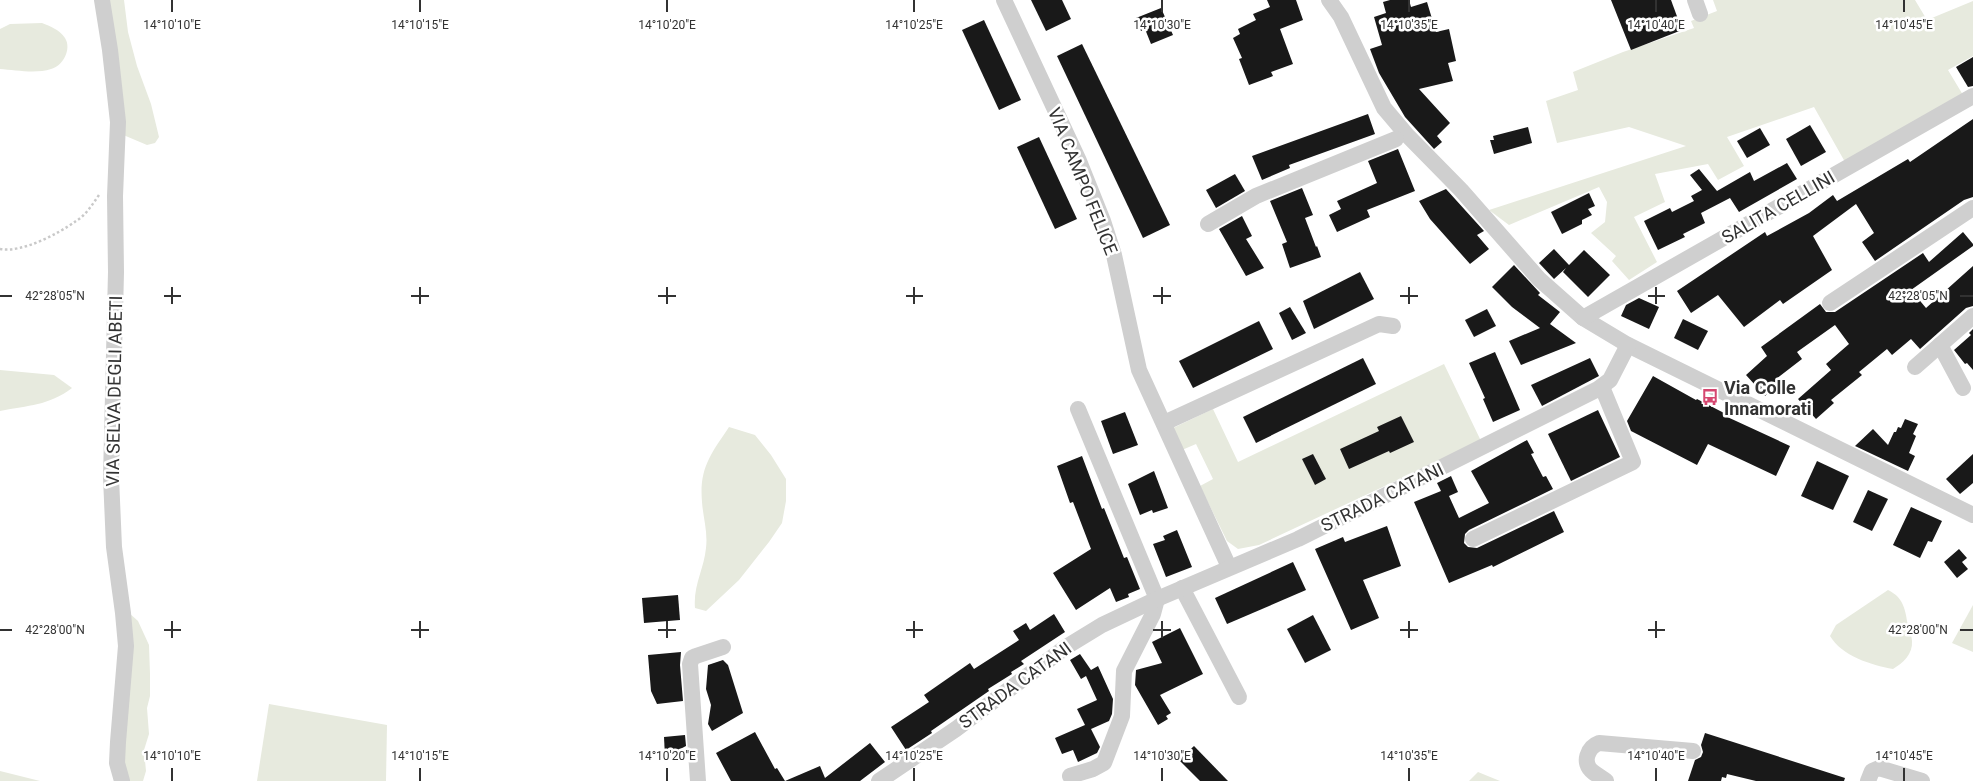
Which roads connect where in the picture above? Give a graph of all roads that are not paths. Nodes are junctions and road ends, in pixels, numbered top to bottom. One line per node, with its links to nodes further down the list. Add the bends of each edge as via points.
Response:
1 (102, 0): 30 (street, VIA SELVA DEGLI ABETI, via 118,122 112,477 114,547 126,646 117,763)
2 (1004, 0): 20 (street, VIA CAMPO FELICE, via 1079,161 1103,221 1114,255 1139,370)
3 (1329, 0): 5 (street, via 1341,17)
4 (1973, 96): 12 (street, SALITA CELLINI)
5 (1384, 108): 6 (street); 7 (street)
6 (1396, 139): 7 (street, via 1433,171); 9 (street, via 1256,196)
7 (1440, 169): 12 (street, via 1539,279)
8 (1973, 208): 10 (street)
9 (1208, 224)
10 (1830, 303)
11 (1973, 316): 15 (street)
12 (1583, 318): 14 (street)
13 (1392, 326): 20 (street, via 1379,324)
14 (1628, 344): 17 (street, STRADA CATANI, via 1610,380); 21 (street)
15 (1940, 345): 16 (street); 18 (street)
16 (1915, 367)
17 (1602, 387): 22 (street, via 1633,462); 23 (street, STRADA CATANI, via 1298,539)
18 (1963, 388)
19 (1078, 410): 25 (street)
20 (1164, 423): 23 (street, VIA CAMPO FELICE)
21 (1973, 515)
22 (1473, 539)
23 (1229, 568): 24 (street, STRADA CATANI)
24 (1182, 588): 25 (street, STRADA CATANI); 27 (street)
25 (1157, 599): 29 (street, via 1153,614 1124,671 1122,716 1104,762); 32 (street, STRADA CATANI, via 1072,643)
26 (723, 647): 31 (street, via 696,656 690,664)
27 (1239, 697)
28 (1693, 752): 33 (street, via 1594,745 1588,752 1587,762 1592,772)
29 (1070, 776)
30 (122, 781)
31 (698, 781)
32 (879, 781)
33 (1606, 781)
34 (1868, 781): 35 (street, via 1872,771 1879,768)
35 (1922, 781)

